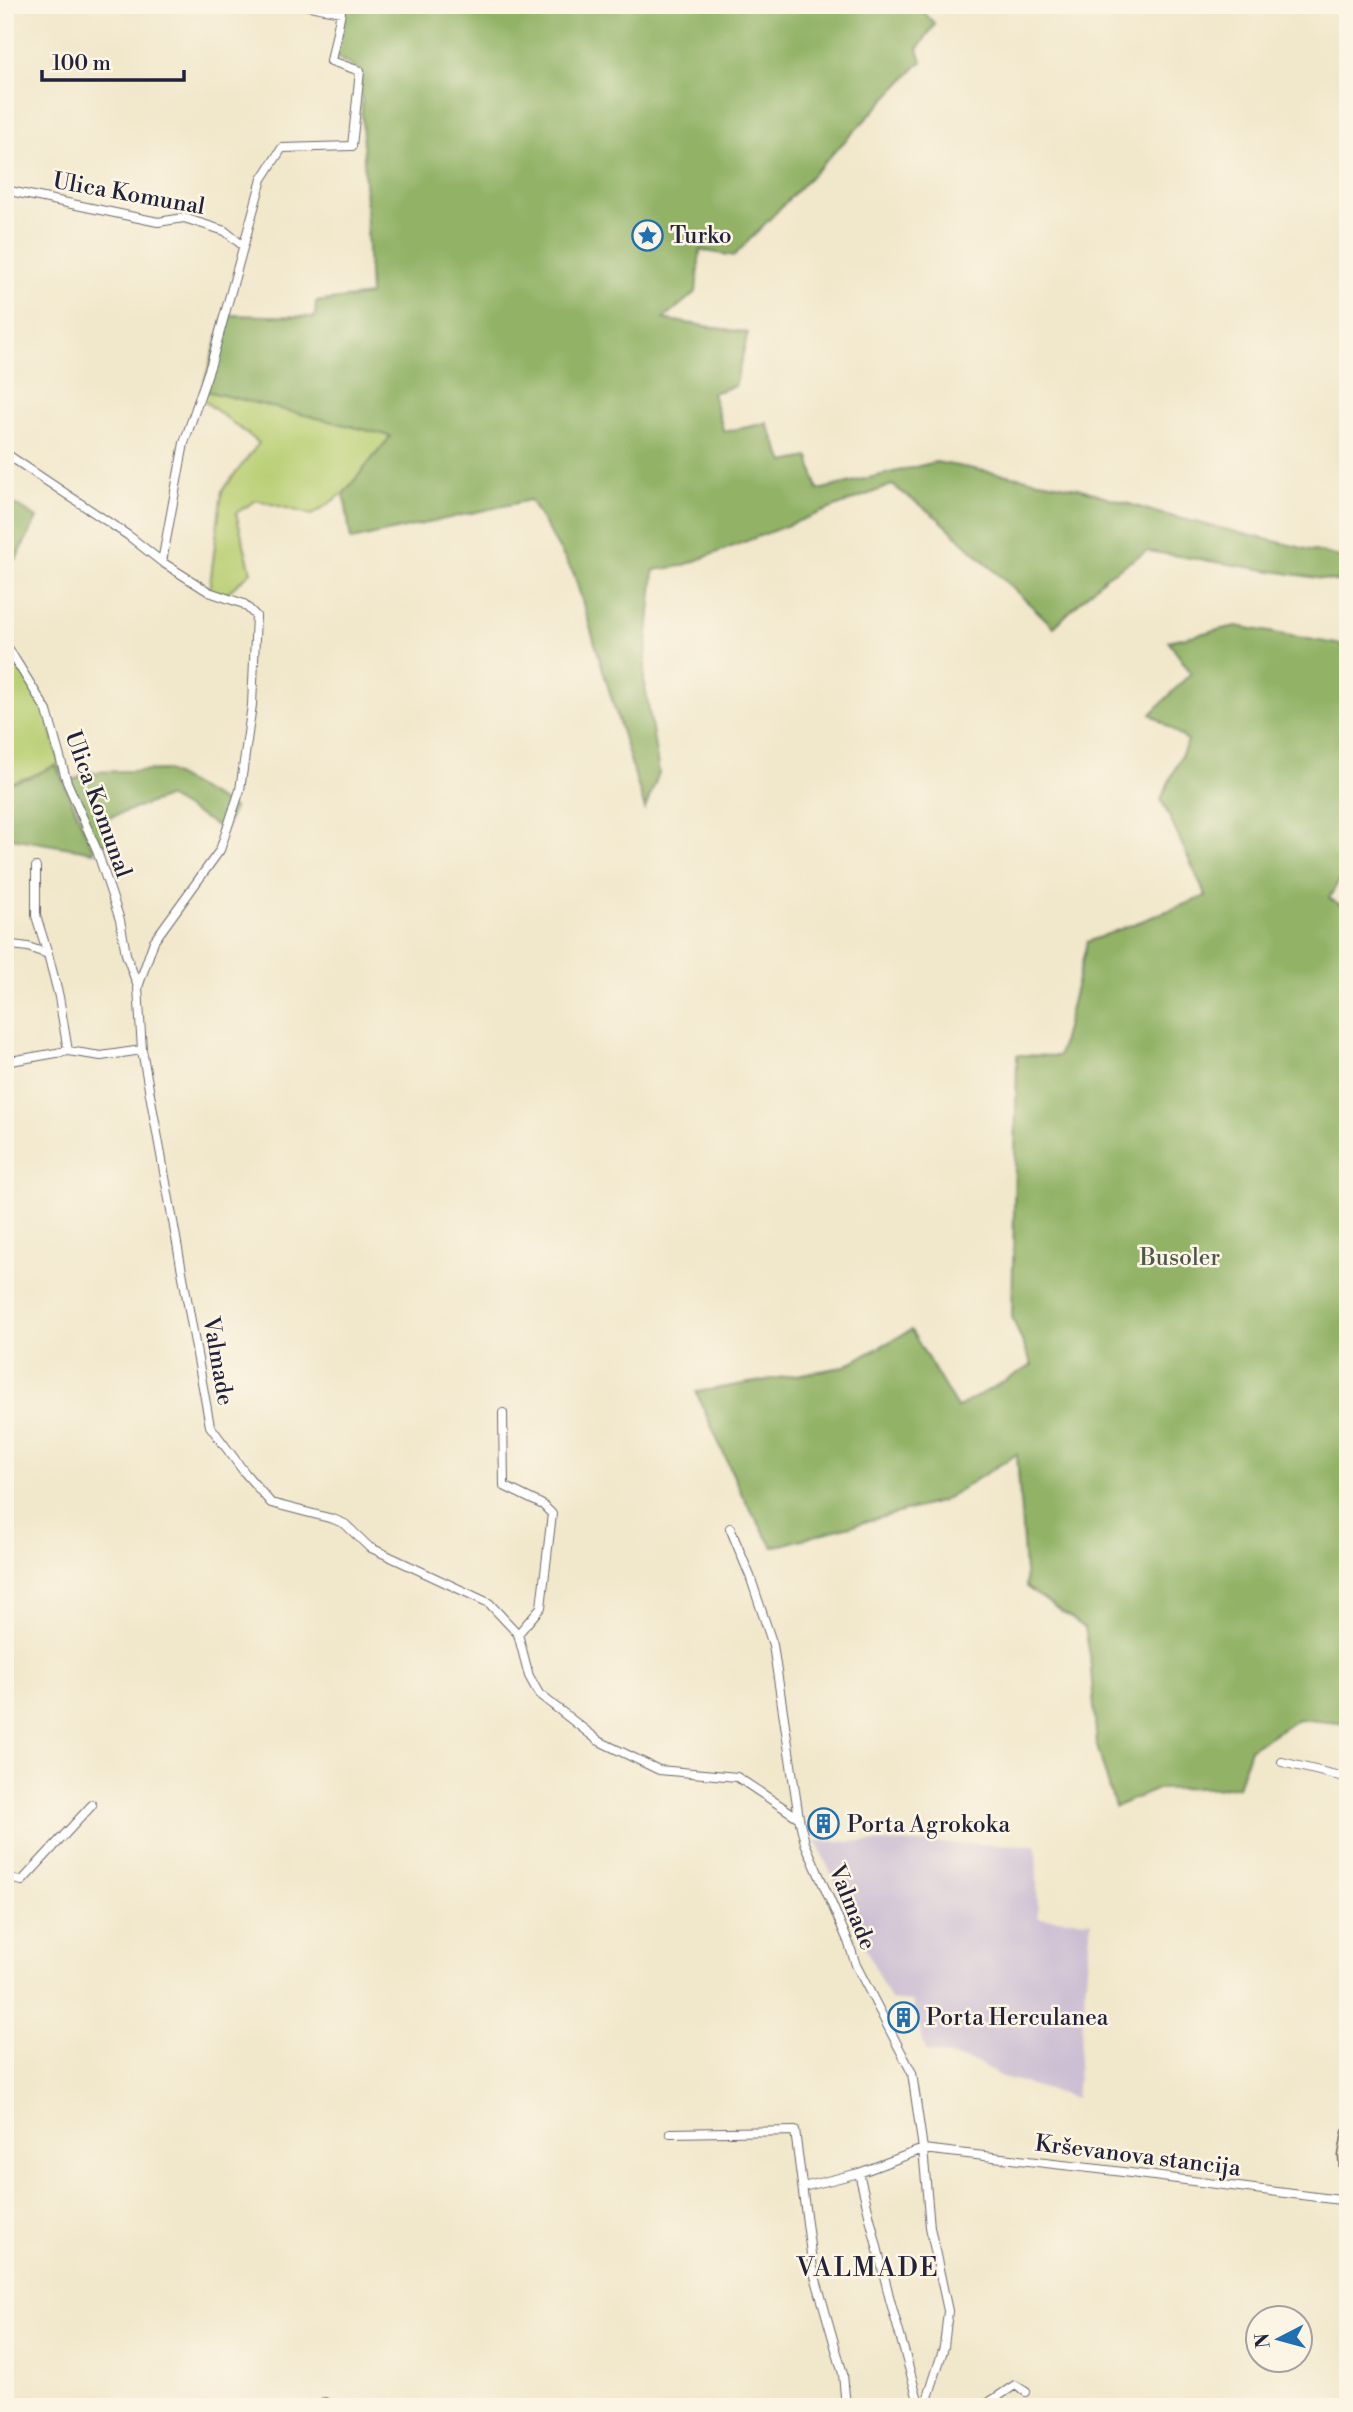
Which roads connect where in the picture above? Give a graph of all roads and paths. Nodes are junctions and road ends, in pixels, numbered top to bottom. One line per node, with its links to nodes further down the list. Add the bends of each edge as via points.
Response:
1 (304, 5): 3 (street, via 341,12 331,61 360,71 352,146 282,148 262,179)
2 (5, 190): 3 (street, Ulica Komunal, via 158,222 184,218 225,231)
3 (243, 244): 5 (street, via 184,443)
4 (5, 453): 5 (street, Ulica Komunal)
5 (162, 562): 10 (street, Ulica Komunal, via 209,592 244,604 257,617 252,705 240,790 220,850 154,941)
6 (5, 643): 10 (street, Ulica Komunal, via 47,711 67,782 120,920)
7 (36, 867): 9 (street, via 36,916)
8 (5, 944): 9 (street)
9 (48, 954): 12 (street)
10 (138, 987): 11 (street, Ulica Komunal)
11 (142, 1050): 12 (street, via 101,1056); 16 (street, Valmade, via 211,1426 271,1503 345,1524 369,1547 489,1603)
12 (68, 1051): 13 (street)
13 (5, 1062)
14 (503, 1413): 16 (street, via 504,1486 552,1514 541,1608)
15 (730, 1528): 20 (street, via 773,1645)
16 (518, 1634): 20 (street, Valmade, via 528,1676 539,1694 599,1741 659,1770 737,1776)
17 (1282, 1762): 18 (street)
18 (1348, 1778)
19 (92, 1805): 21 (street, via 22,1881)
20 (799, 1818): 24 (street, Valmade, via 856,1965 912,2073)
21 (5, 1877)
22 (670, 2133): 26 (street, via 795,2131)
23 (1348, 2133): 27 (main road, via 1344,2156)
24 (923, 2149): 25 (street); 27 (street, Krševanova stancija); 31 (street, Valmade, via 930,2227 948,2311 944,2347)
25 (859, 2173): 26 (street); 31 (street, Valmade, via 890,2300)
26 (803, 2187): 30 (street, via 813,2269 843,2374)
27 (1348, 2200)
28 (1026, 2392): 32 (street, via 1016,2385)
29 (1348, 2400): 33 (main road)
30 (846, 2407)
31 (923, 2407)
32 (982, 2407)
33 (1346, 2407)

